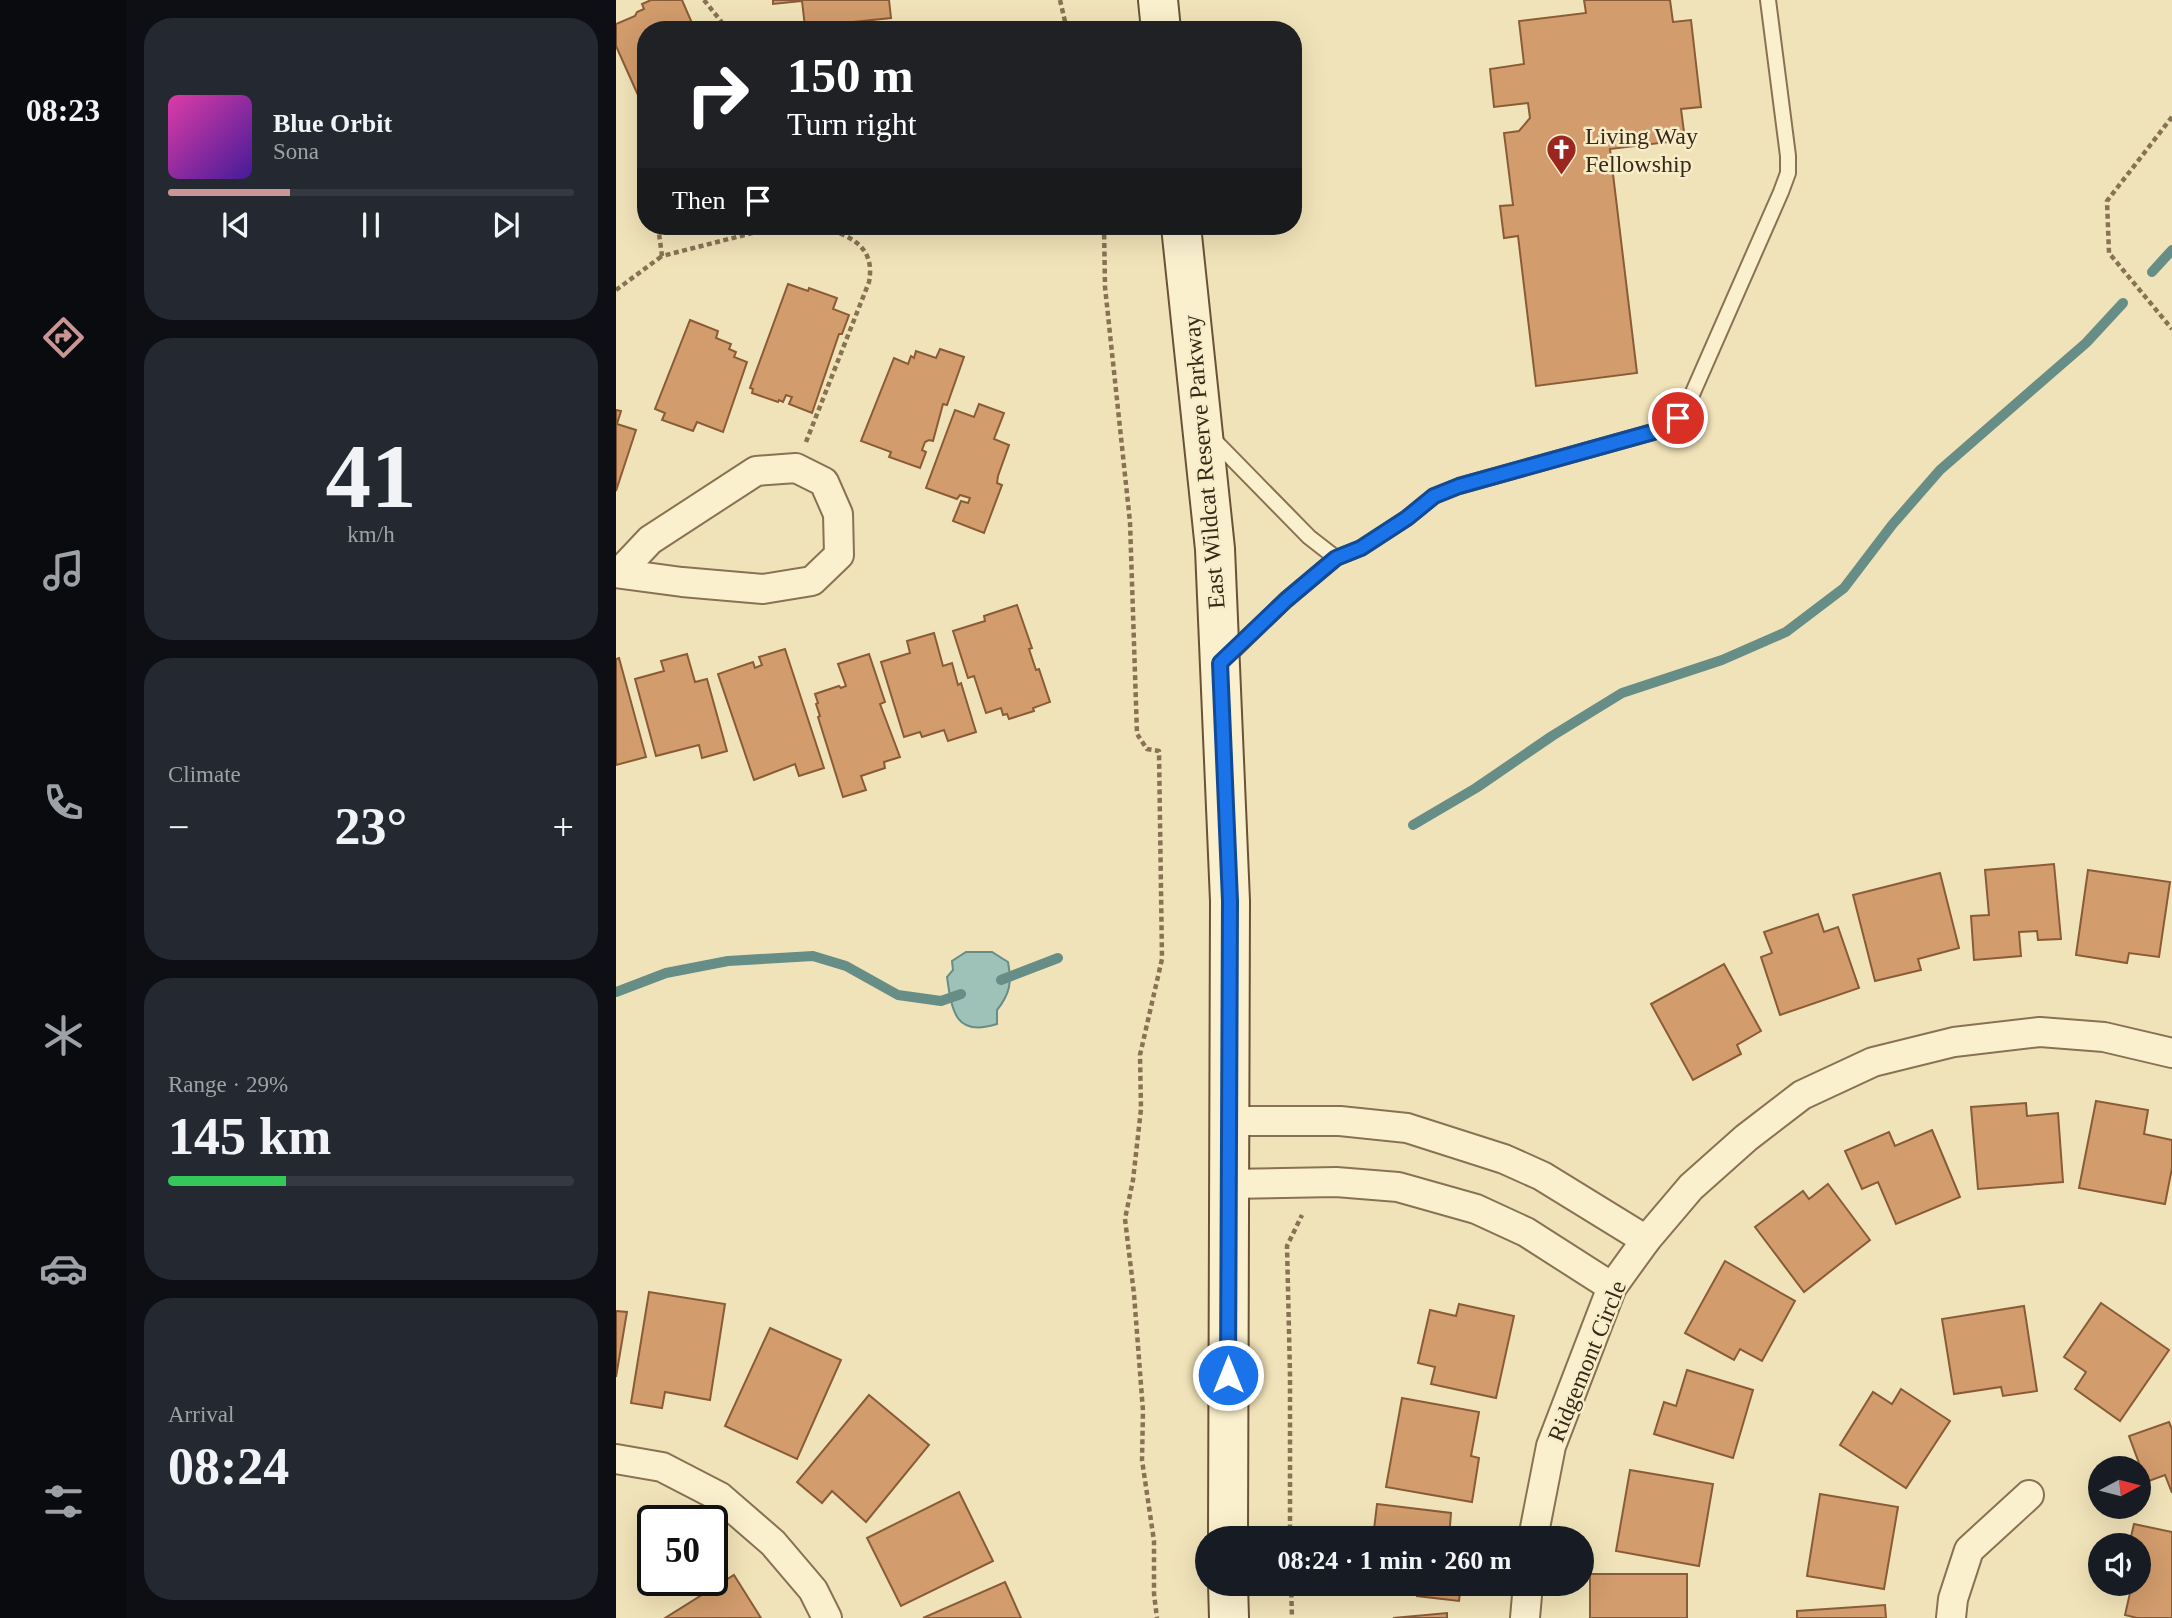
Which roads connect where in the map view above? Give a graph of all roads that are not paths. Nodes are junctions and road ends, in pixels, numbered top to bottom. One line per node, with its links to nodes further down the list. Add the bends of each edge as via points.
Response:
1 (1158, 0): 3 (main road)
2 (1768, 0): 6 (lane, via 1787,173 1693,393 1678,418 1653,432 1434,496 1361,548)
3 (1160, 21)
4 (1182, 235): 5 (main road, East Wildcat Reserve Parkway)
5 (1202, 427): 6 (lane, via 1309,537); 8 (main road, East Wildcat Reserve Parkway, via 1215,549)
6 (1336, 558): 8 (lane)
7 (618, 572): 7 (street, via 763,589 812,582 838,555 838,514 824,482 796,468 756,471 650,540)
8 (1220, 663): 10 (main road, East Wildcat Reserve Parkway, via 1230,901)
9 (2172, 1053): 12 (street, Ridgemont Circle, via 2104,1037 2040,1032 1954,1042 1873,1062 1802,1095 1746,1138 1691,1188)
10 (1230, 1121): 11 (main road, East Wildcat Reserve Parkway); 12 (street, via 1340,1121 1407,1128 1542,1175)
11 (1228, 1184): 13 (street, via 1336,1182 1398,1187 1476,1209 1526,1232); 16 (main road, East Wildcat Reserve Parkway)
12 (1646, 1240): 13 (street, Ridgemont Circle)
13 (1612, 1287): 17 (street, Ridgemont Circle, via 1552,1446)
14 (616, 1459): 20 (street, via 662,1467 720,1497 773,1543 814,1590)
15 (2029, 1495): 23 (street, via 1969,1550)
16 (1228, 1526)
17 (1535, 1526)
18 (1228, 1596): 21 (main road)
19 (1527, 1596): 22 (street)
20 (827, 1618)
21 (1229, 1618)
22 (1525, 1618)
23 (1951, 1618)

